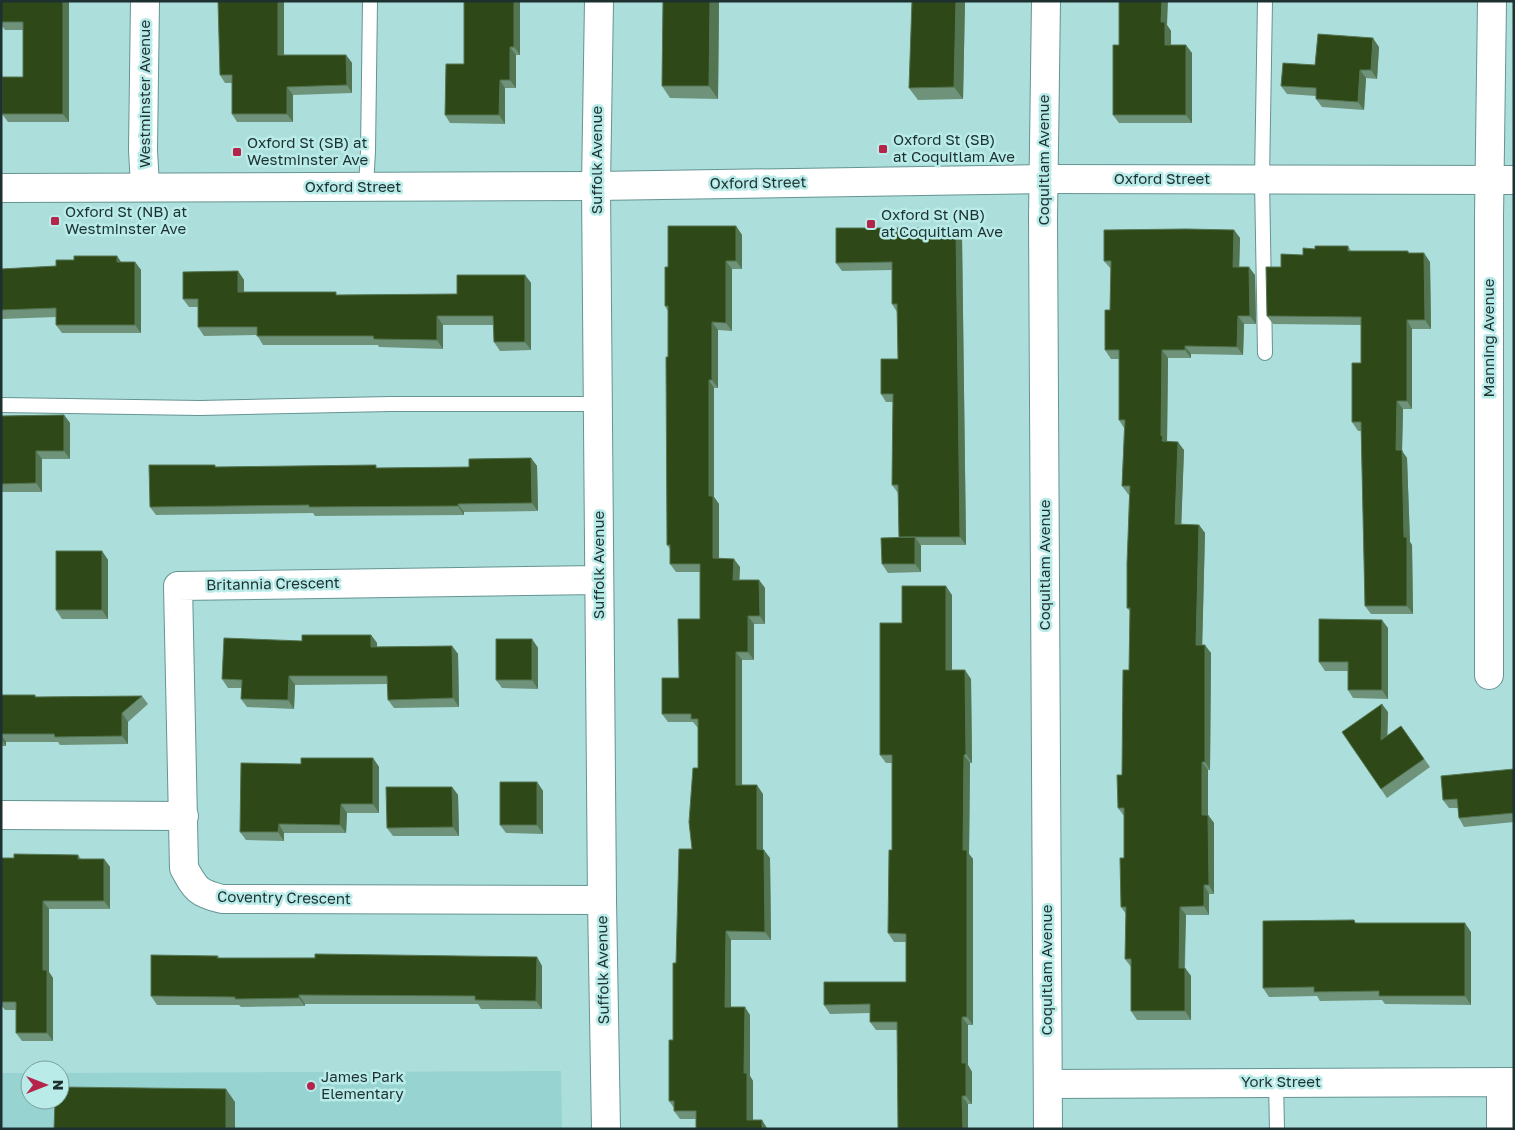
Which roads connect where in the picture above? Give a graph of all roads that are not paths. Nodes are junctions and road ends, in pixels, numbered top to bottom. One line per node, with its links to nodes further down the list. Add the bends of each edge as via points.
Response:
1 (145, 1): 10 (street, Westminster Avenue)
2 (370, 1): 12 (lane)
3 (599, 1): 11 (street, Suffolk Avenue)
4 (1046, 1): 7 (street, Coquitlam Avenue)
5 (1265, 1): 8 (lane)
6 (1492, 1): 9 (street, Manning Avenue)
7 (1044, 179): 8 (street, Oxford Street); 11 (street, Oxford Street); 24 (street, Coquitlam Avenue)
8 (1262, 179): 9 (street, Oxford Street); 14 (lane)
9 (1502, 180): 18 (street, Manning Avenue)
10 (145, 186): 12 (street, Oxford Street); 13 (street, Oxford Street)
11 (596, 186): 12 (street, Oxford Street); 15 (street, Suffolk Avenue)
12 (366, 187)
13 (1, 188)
14 (1265, 353)
15 (598, 404): 16 (lane, via 200,408); 17 (street, Suffolk Avenue)
16 (1, 405)
17 (599, 580): 20 (street, Britannia Crescent, via 178,586); 21 (street, Suffolk Avenue)
18 (1489, 675)
19 (1, 815): 20 (street)
20 (184, 816): 21 (street, Coventry Crescent, via 184,868 193,884 204,894 222,899)
21 (602, 900): 25 (street, Suffolk Avenue)
22 (1276, 1082): 23 (street, York Street); 24 (street, York Street); 27 (lane)
23 (1507, 1082): 28 (street)
24 (1048, 1084): 26 (street, Coquitlam Avenue)
25 (606, 1129)
26 (1048, 1129)
27 (1277, 1129)
28 (1501, 1129)

